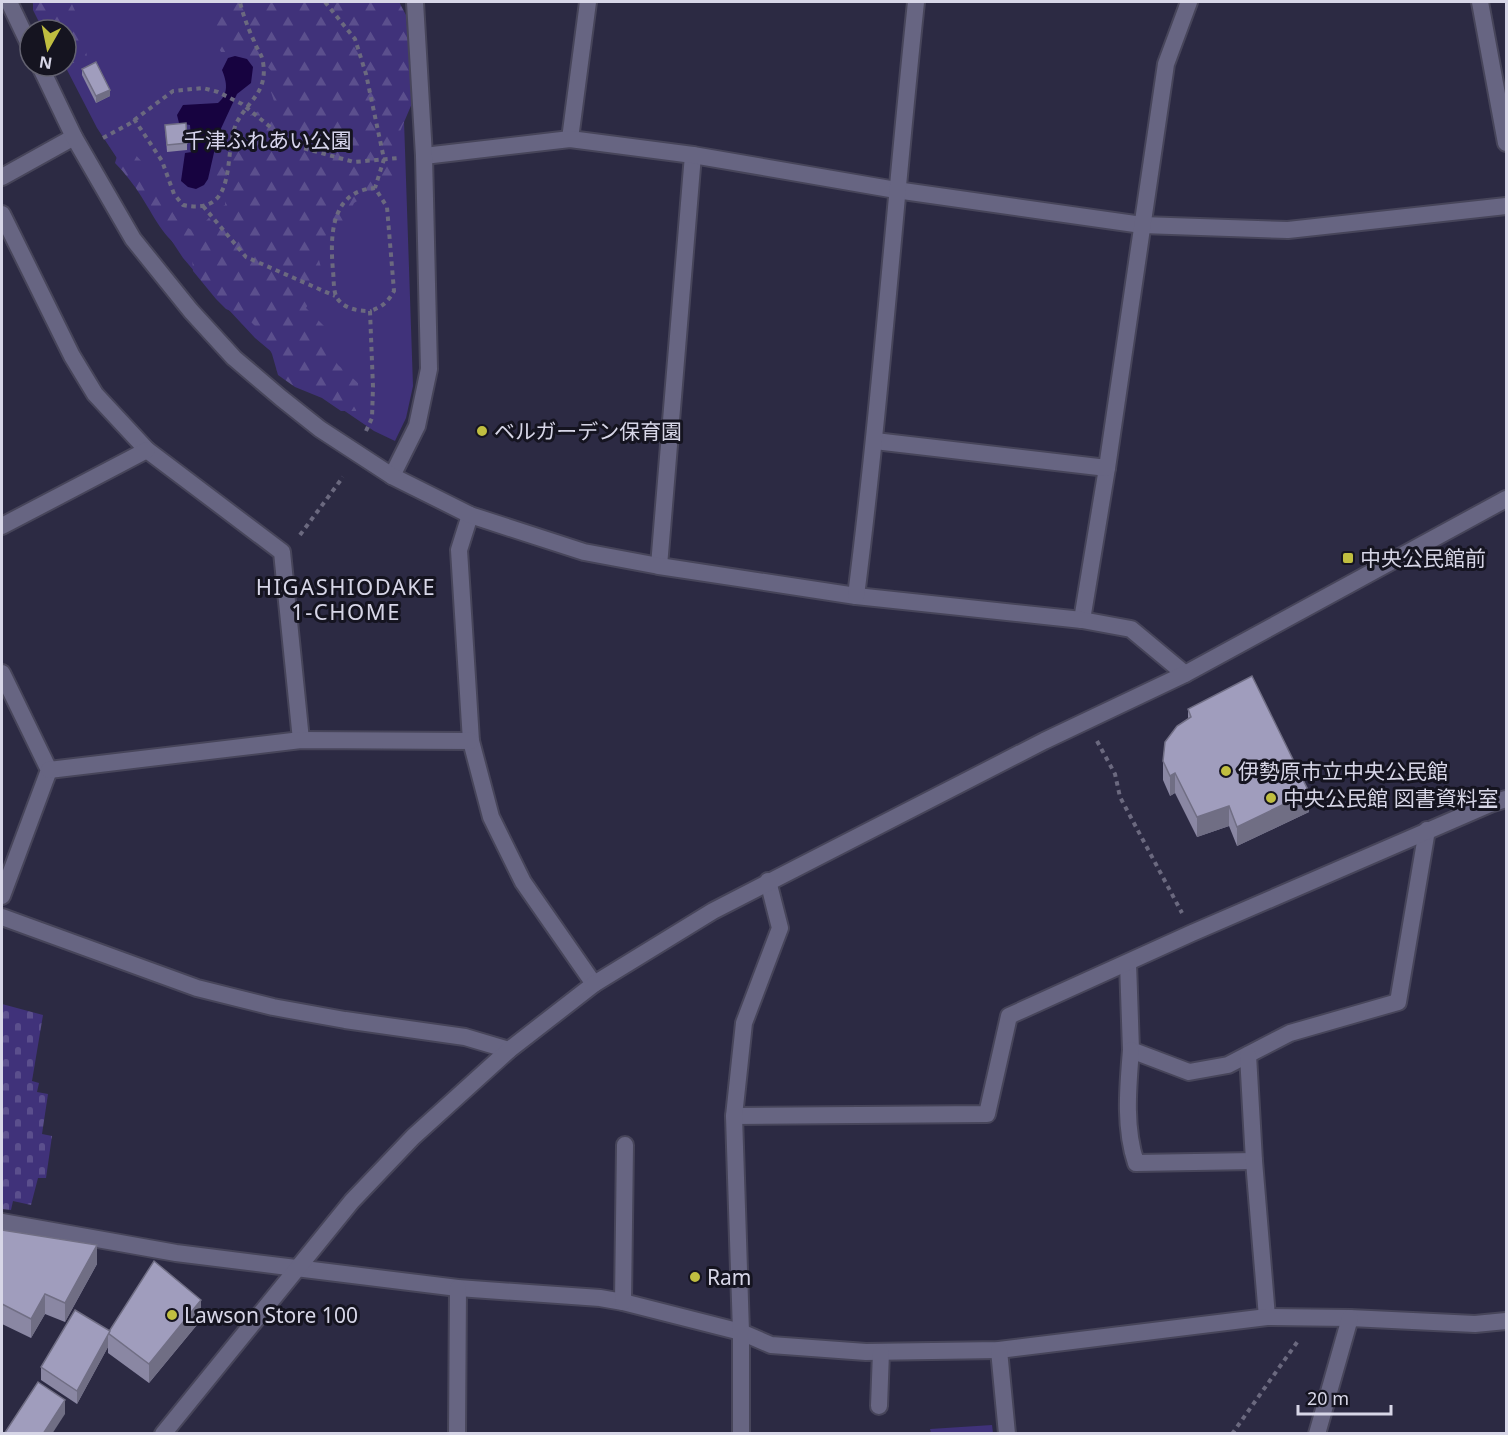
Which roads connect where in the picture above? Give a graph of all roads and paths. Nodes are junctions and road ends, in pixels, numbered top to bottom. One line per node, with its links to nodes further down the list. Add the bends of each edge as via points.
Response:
1 (9, 2): 9 (street)
2 (240, 2): 11 (path, via 263,60 263,81)
3 (325, 2): 19 (path, via 355,39)
4 (415, 2): 18 (street)
5 (588, 2): 14 (street)
6 (915, 2): 22 (street)
7 (1189, 2): 26 (street, via 1166,64)
8 (1480, 2): 16 (street)
9 (18, 21)
10 (46, 78): 13 (street)
11 (247, 108): 12 (path, via 203,88 173,91); 19 (path, via 299,147 354,162); 23 (path, via 232,137 228,176 221,191)
12 (134, 119): 15 (path); 23 (path, via 162,161 174,194 183,205)
13 (74, 137): 20 (street); 33 (street, via 133,239 234,358 320,429)
14 (570, 139): 17 (street); 18 (street)
15 (97, 141)
16 (1506, 143)
17 (693, 155): 22 (street); 39 (street)
18 (424, 156): 19 (path); 33 (street, via 429,369 417,426)
19 (384, 159): 21 (path)
20 (2, 177)
21 (375, 188): 27 (path, via 351,195 338,209 331,253); 28 (path, via 387,207 394,291 382,307)
22 (896, 190): 26 (street); 30 (street)
23 (203, 206): 27 (path, via 246,257)
24 (1506, 206): 26 (street, via 1288,230)
25 (2, 214): 31 (street, via 89,385)
26 (1142, 225): 32 (street)
27 (335, 296): 28 (path, via 357,311)
28 (370, 311): 29 (path, via 372,418)
29 (365, 432)
30 (875, 441): 32 (street); 40 (street)
31 (147, 450): 37 (street); 38 (street)
32 (1107, 468): 41 (street)
33 (392, 476): 36 (street)
34 (343, 477): 38 (path, via 296,541)
35 (1506, 499): 43 (street)
36 (470, 515): 39 (street, via 584,552); 46 (street, via 459,550)
37 (2, 526)
38 (282, 552): 45 (street)
39 (659, 566): 40 (street)
40 (856, 596): 41 (street)
41 (1082, 620): 43 (street, via 1131,629)
42 (2, 673): 47 (street)
43 (1185, 674): 44 (street)
44 (1086, 721): 50 (street); 53 (path, via 1115,774 1120,797)
45 (301, 740): 46 (street); 47 (street)
46 (471, 741): 55 (street, via 491,817 523,882)
47 (49, 770): 51 (street)
48 (1506, 799): 49 (street)
49 (1427, 830): 53 (street); 58 (street, via 1398,1002 1290,1033)
50 (768, 881): 55 (street, via 713,910); 59 (street, via 780,928 744,1023)
51 (2, 896)
52 (2, 917): 56 (street, via 197,988 273,1007 465,1037)
53 (1192, 933): 54 (street)
54 (1128, 963): 57 (street); 59 (street, via 1010,1016 987,1114)
55 (594, 984): 56 (street)
56 (509, 1050): 63 (street, via 413,1137)
57 (1131, 1050): 58 (street, via 1190,1072 1228,1065); 61 (street, via 1127,1100 1136,1163)
58 (1248, 1055): 61 (street)
59 (734, 1116): 70 (street)
60 (625, 1145): 65 (street)
61 (1254, 1161): 66 (street)
62 (2, 1222): 63 (street, via 176,1253)
63 (296, 1268): 64 (street); 74 (street)
64 (458, 1288): 65 (street); 75 (street)
65 (623, 1302): 70 (street)
66 (1267, 1317): 67 (street); 71 (street)
67 (1311, 1317): 68 (street); 78 (path, via 1309,1327)
68 (1350, 1318): 69 (street, via 1475,1324); 79 (street)
69 (1506, 1321)
70 (741, 1332): 72 (street, via 771,1345); 76 (street)
71 (999, 1350): 72 (street); 77 (street)
72 (881, 1352): 73 (street)
73 (879, 1407)
74 (163, 1434)
75 (457, 1434)
76 (741, 1434)
77 (1007, 1434)
78 (1232, 1434)
79 (1317, 1434)

